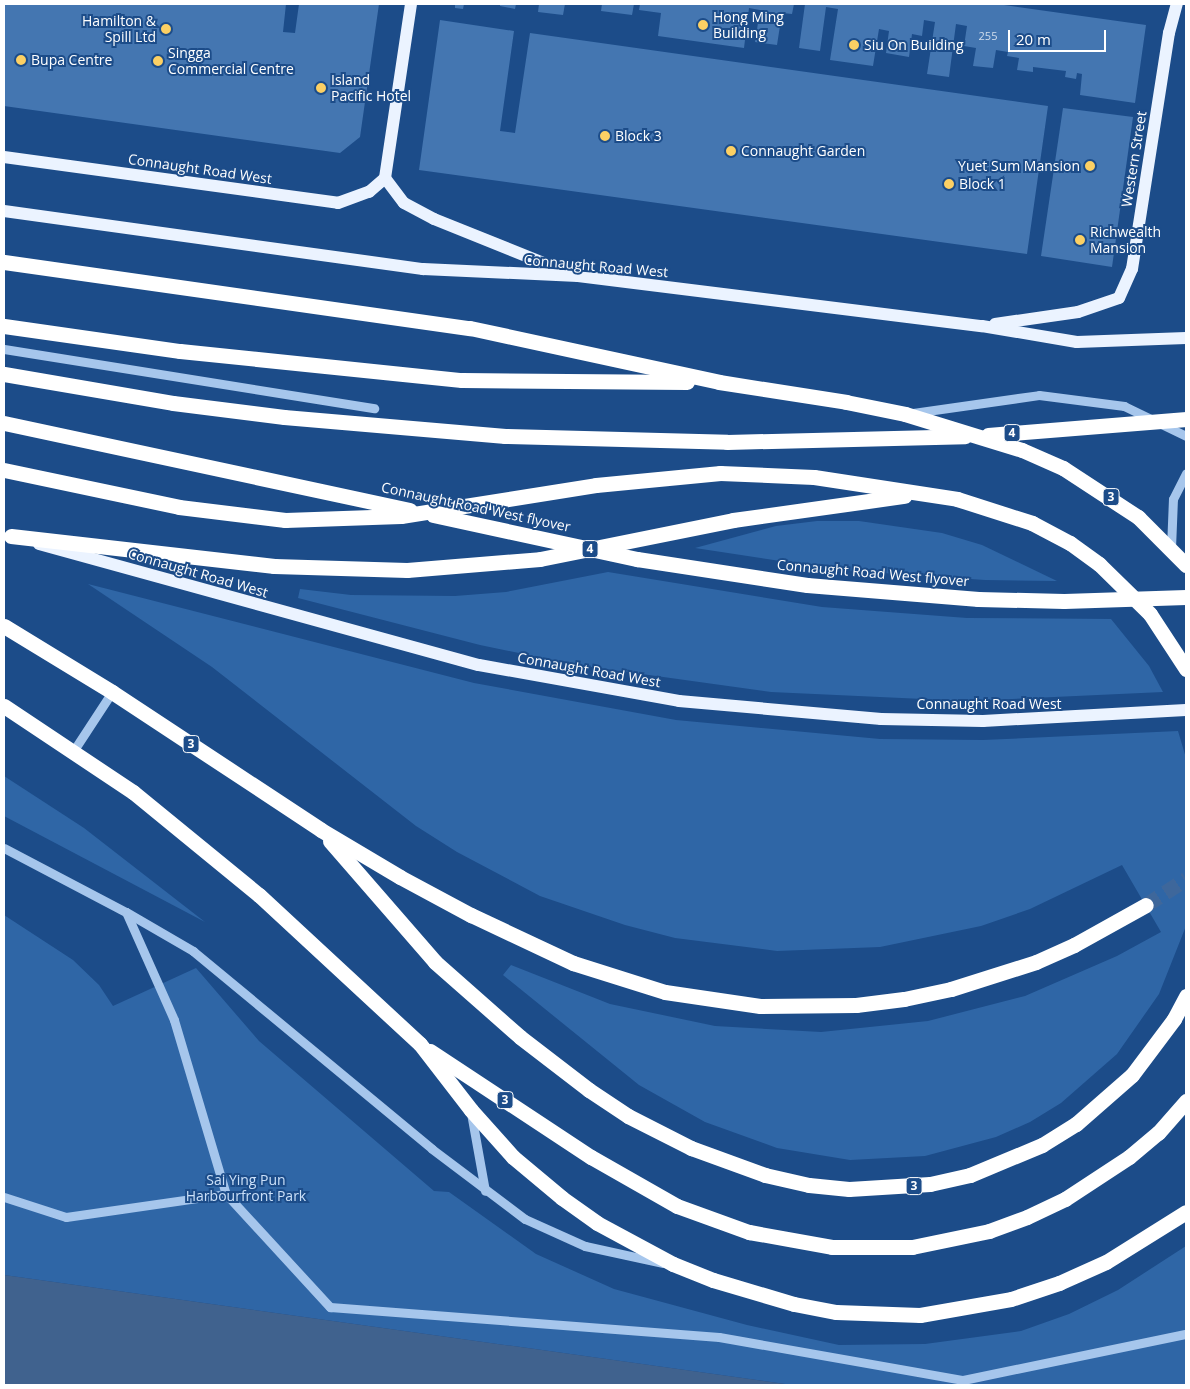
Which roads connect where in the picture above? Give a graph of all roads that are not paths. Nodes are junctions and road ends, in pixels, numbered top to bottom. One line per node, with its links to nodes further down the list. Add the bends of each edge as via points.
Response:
1 (411, 4): 4 (main road)
2 (1177, 4): 9 (main road, Western Street, via 1169,33 1132,269 1119,298 1078,312)
3 (4, 157): 4 (main road, Connaught Road West, via 338,203 369,192)
4 (385, 178): 7 (main road, via 404,202 434,219)
5 (4, 211): 7 (main road, Connaught Road West, via 422,269)
6 (4, 262): 13 (highway, via 470,328)
7 (578, 276): 9 (main road, Connaught Road West)
8 (4, 326): 13 (highway, via 180,351 462,380)
9 (982, 326): 10 (main road, Connaught Road West, via 1077,342)
10 (1186, 338)
11 (4, 349): 14 (street)
12 (4, 374): 16 (highway, 4, via 174,403 293,418 505,436 616,441 867,440)
13 (719, 382): 15 (highway, 3)
14 (374, 408)
15 (905, 414): 18 (street, via 1039,395 1124,406); 23 (highway, 3, via 1022,450 1063,468 1138,517)
16 (1186, 419)
17 (4, 423): 25 (highway, Connaught Road West flyover / 4, via 637,559 722,574 826,587 978,599 1064,601)
18 (1186, 436)
19 (4, 470): 21 (highway, via 238,516 286,520 401,516 596,485 720,473 814,477)
20 (1186, 473): 23 (street, via 1173,499)
21 (921, 494): 22 (highway, via 770,514 540,559 407,570 274,566); 27 (highway, via 992,508 1070,542 1132,594 1166,635)
22 (8, 536): 30 (main road, Connaught Road West, via 479,665 578,685 779,712 982,721)
23 (1171, 548): 24 (highway, 3)
24 (1186, 565)
25 (1186, 597)
26 (4, 626): 28 (highway, 3)
27 (1186, 669)
28 (112, 692): 31 (street); 32 (highway, 3)
29 (4, 706): 31 (highway, 3)
30 (1186, 710)
31 (74, 750): 37 (highway, 3, via 133,792 259,895)
32 (321, 830): 34 (highway, 3, via 440,899 573,963 665,992 760,1006 856,1005 951,989 1051,955); 36 (highway, 3, via 435,962 520,1037 590,1090 628,1116 691,1148 765,1175 809,1185 865,1189 930,1184 970,1175 1042,1145 1076,1124 1132,1075 1174,1019)
33 (4, 848): 35 (street)
34 (1146, 906)
35 (126, 912): 40 (street, via 193,951 273,1020); 41 (street, via 174,1020)
36 (1186, 996)
37 (420, 1044): 38 (highway, 3, via 590,1157 677,1206 749,1232 832,1247 912,1247 970,1236 1027,1217 1098,1180 1158,1132); 39 (highway, 3)
38 (1186, 1101)
39 (471, 1110): 40 (street); 44 (highway, 3, via 513,1158 562,1198 597,1223)
40 (485, 1191): 44 (street, via 525,1219 585,1246 614,1255)
41 (226, 1194): 42 (street, via 66,1217); 45 (street, via 330,1307 719,1337 963,1380)
42 (4, 1197)
43 (1186, 1212): 44 (highway, 3, via 1106,1262 1059,1283 1003,1301 920,1315 836,1312 794,1304 713,1280)
44 (673, 1264)
45 (1186, 1334)

